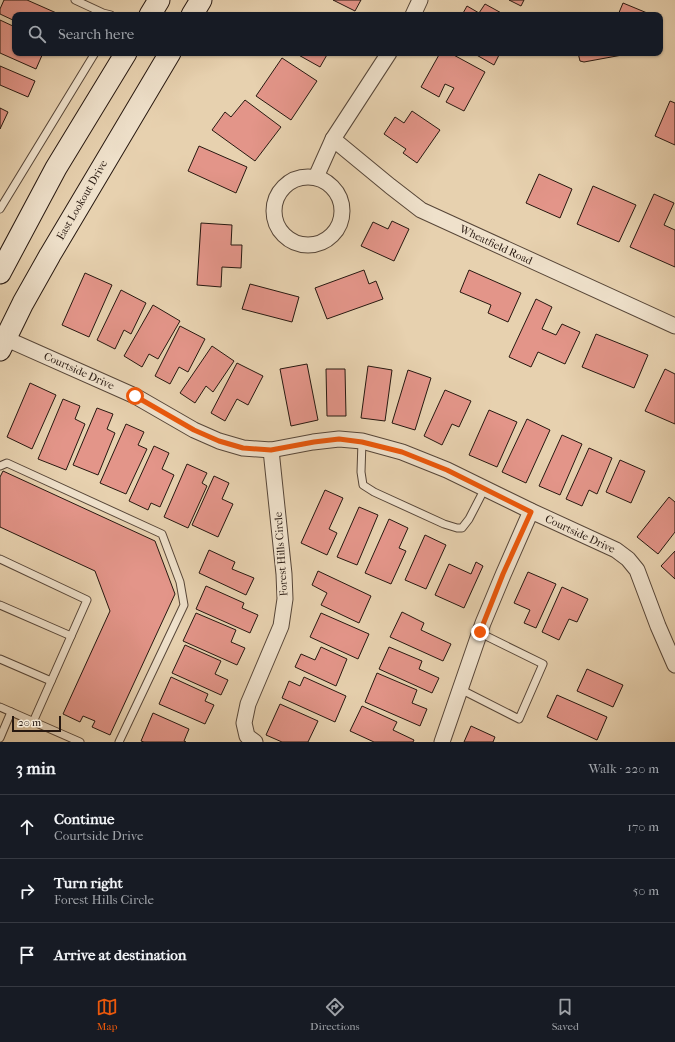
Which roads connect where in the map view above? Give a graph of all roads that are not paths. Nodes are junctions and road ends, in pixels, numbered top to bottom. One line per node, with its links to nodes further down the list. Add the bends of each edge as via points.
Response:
1 (75, 0): 5 (lane)
2 (159, 0): 6 (main road)
3 (201, 0): 7 (main road)
4 (420, 0): 8 (street)
5 (101, 12)
6 (152, 12)
7 (194, 12)
8 (414, 12)
9 (93, 56): 15 (lane)
10 (124, 56): 16 (main road, via 56,168)
11 (168, 56): 18 (main road, East Lookout Drive, via 54,248)
12 (387, 56): 13 (street)
13 (333, 139): 14 (street); 17 (street, Wheatfield Road, via 421,210)
14 (316, 177): 14 (street, via 331,184 340,198 343,214 337,230 325,241 309,245 292,241 280,231 274,215 276,199 285,185 300,177)
15 (0, 209)
16 (0, 273)
17 (675, 326)
18 (2, 342): 20 (street, Courtside Drive, via 135,396 194,430 219,441 243,448)
19 (362, 442): 20 (street, Courtside Drive, via 339,439); 22 (street, Courtside Drive, via 402,452); 22 (lane, via 363,485 444,524 462,528)
20 (271, 450): 38 (street, Forest Hills Circle, via 285,599 281,626 248,704 244,723 247,736)
21 (0, 466): 37 (lane, via 7,463 162,534 180,582 184,605)
22 (485, 488): 23 (street, Courtside Drive)
23 (531, 512): 26 (street); 29 (street, Courtside Drive, via 616,550 628,559 637,570)
24 (0, 559): 27 (lane, via 87,600)
25 (0, 605): 27 (lane)
26 (480, 632): 31 (street); 31 (lane, via 543,664 519,719)
27 (71, 636): 30 (lane)
28 (0, 659): 30 (lane)
29 (675, 665)
30 (51, 681): 34 (lane)
31 (460, 689): 39 (street)
32 (0, 708): 33 (lane)
33 (11, 712): 34 (lane); 35 (lane)
34 (33, 722): 36 (lane)
35 (0, 738)
36 (80, 742)
37 (119, 742)
38 (255, 742)
39 (442, 742)

